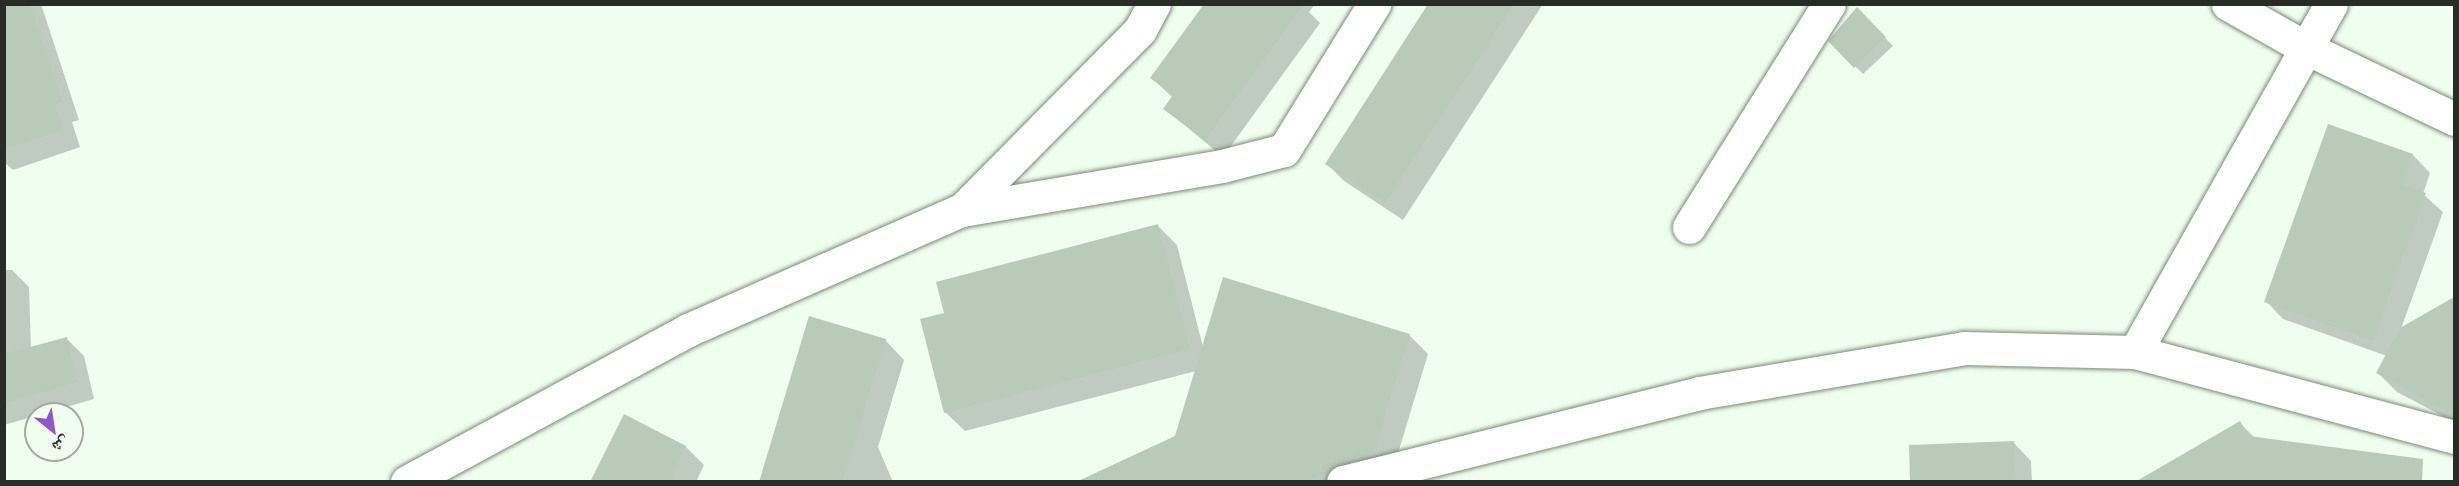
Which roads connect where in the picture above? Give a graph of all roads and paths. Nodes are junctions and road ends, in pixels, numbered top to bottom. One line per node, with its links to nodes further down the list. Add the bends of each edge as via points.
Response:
1 (1154, 4): 8 (street, via 1140,30)
2 (1374, 4): 8 (street, via 1284,150 1222,166)
3 (1829, 4): 9 (street)
4 (2228, 4): 6 (street)
5 (2331, 4): 6 (street)
6 (2306, 48): 7 (street); 10 (street)
7 (2454, 119)
8 (962, 210): 12 (street, via 688,330)
9 (1689, 227)
10 (2135, 352): 11 (street); 13 (street, via 1964,348 1699,393)
11 (2454, 437)
12 (407, 482)
13 (1343, 482)

